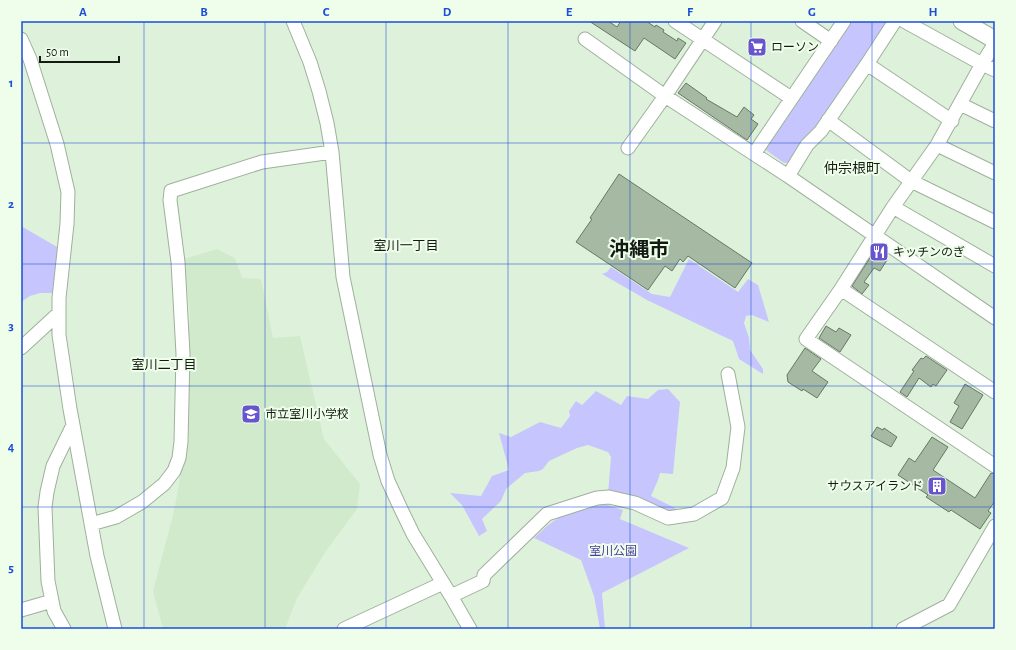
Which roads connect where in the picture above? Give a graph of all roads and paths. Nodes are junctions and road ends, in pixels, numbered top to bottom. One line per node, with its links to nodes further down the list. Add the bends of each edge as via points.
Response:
1 (293, 21): 25 (street, via 320,91)
2 (675, 21): 11 (street)
3 (715, 21): 11 (street)
4 (802, 21): 12 (street)
5 (844, 21): 12 (street)
6 (895, 21): 14 (street)
7 (904, 21): 15 (street)
8 (962, 21): 13 (main road)
9 (21, 39): 35 (street, via 30,59 57,144 68,192)
10 (585, 39): 17 (street)
11 (703, 39): 17 (street); 18 (street)
12 (831, 41): 18 (street)
13 (995, 41): 15 (street)
14 (867, 64): 20 (street); 21 (street)
15 (982, 64): 16 (street); 19 (street)
16 (995, 70)
17 (665, 96): 24 (street); 26 (street)
18 (791, 98): 26 (street)
19 (960, 104): 21 (street); 22 (street)
20 (828, 120): 28 (street, via 807,145); 29 (street)
21 (952, 121): 23 (street)
22 (995, 121)
23 (937, 145): 27 (street); 29 (street)
24 (628, 148)
25 (332, 152): 42 (street, via 262,162 171,191 183,354 179,458 174,472 164,484 142,502 116,517); 44 (street, via 343,277 380,454 388,481 413,534)
26 (754, 154): 28 (street)
27 (995, 173)
28 (788, 176): 32 (street)
29 (911, 182): 30 (street); 31 (street)
30 (893, 207): 32 (street); 33 (street)
31 (995, 222)
32 (875, 236): 34 (street); 36 (street)
33 (995, 266)
34 (841, 289): 39 (street); 41 (street, via 806,338)
35 (59, 313): 37 (street); 40 (street, via 59,335)
36 (995, 317)
37 (21, 348)
38 (728, 374): 45 (street, via 738,427 733,468 722,498 694,514 668,518 635,503 609,497 597,498 546,514 484,575 483,581)
39 (995, 392)
40 (74, 425): 42 (street); 46 (street, via 52,466 45,507 48,581)
41 (995, 466)
42 (91, 524): 49 (street)
43 (995, 526): 52 (street, via 949,605)
44 (443, 583): 45 (street); 50 (street)
45 (451, 596): 51 (street)
46 (52, 601): 47 (street); 48 (street, via 54,611)
47 (21, 610)
48 (64, 629)
49 (115, 629)
50 (344, 629)
51 (470, 629)
52 (903, 629)

